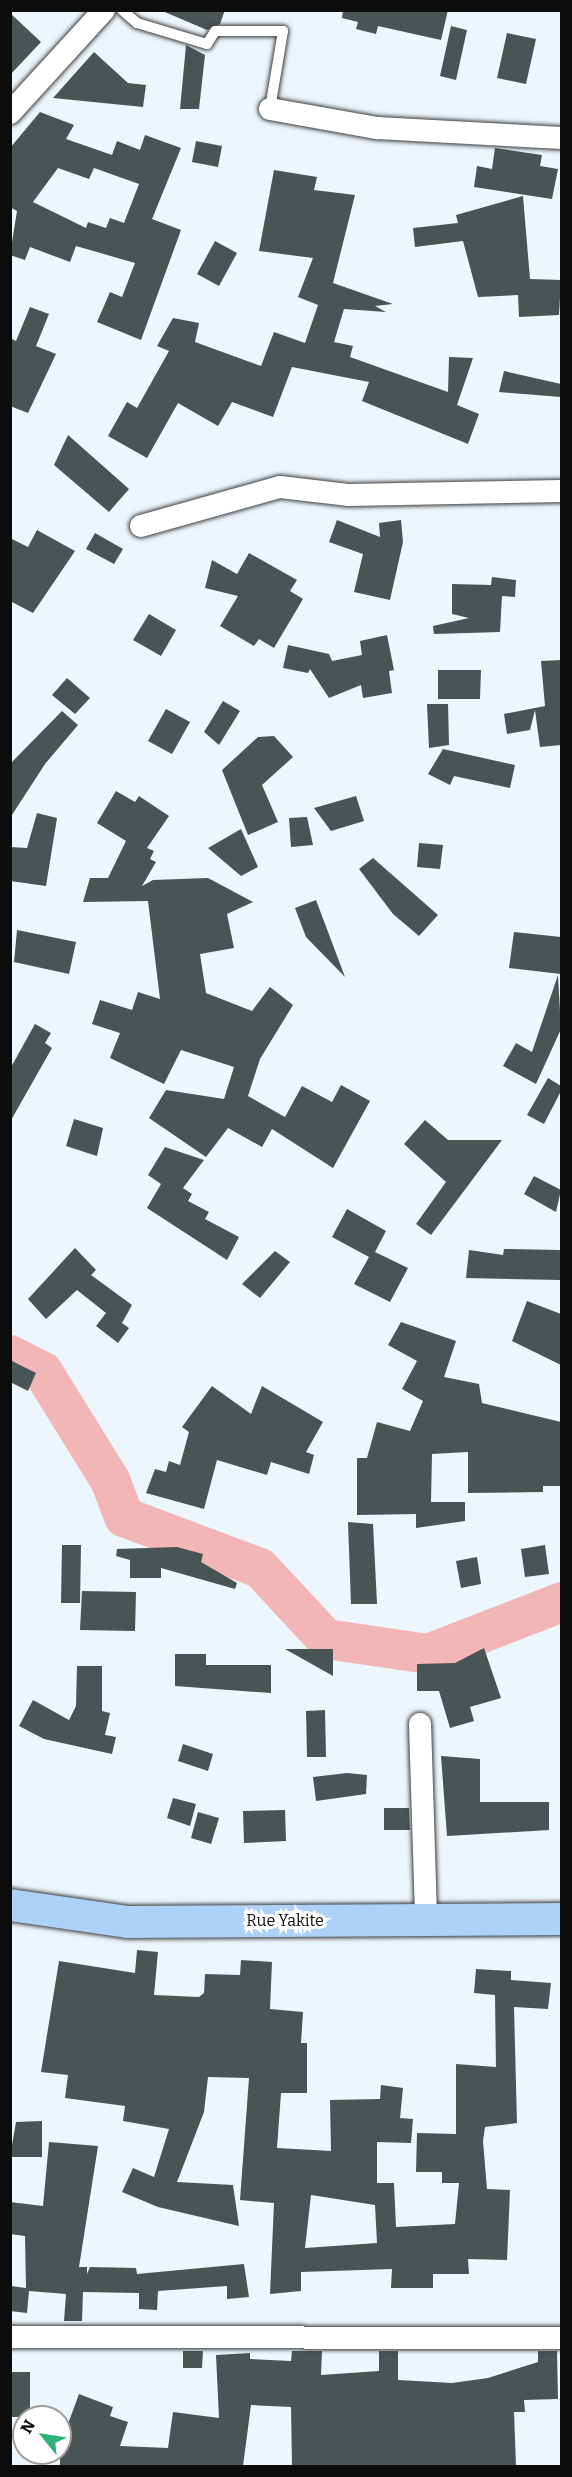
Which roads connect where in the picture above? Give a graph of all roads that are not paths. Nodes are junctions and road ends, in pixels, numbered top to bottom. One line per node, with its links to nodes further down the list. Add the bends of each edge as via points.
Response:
1 (104, 10): 4 (street)
2 (122, 10): 3 (lane, via 137,23 207,44 214,31 283,31)
3 (270, 109): 5 (street, via 376,128)
4 (10, 113)
5 (561, 138)
6 (561, 491): 7 (street, via 348,495 280,487)
7 (141, 526)
8 (420, 1724): 11 (street)
9 (10, 1905): 11 (main road, Rue Yakite, via 128,1922)
10 (561, 1918): 11 (main road, Rue Yakite)
11 (426, 1920)
12 (10, 2337): 13 (street)
13 (561, 2338)

